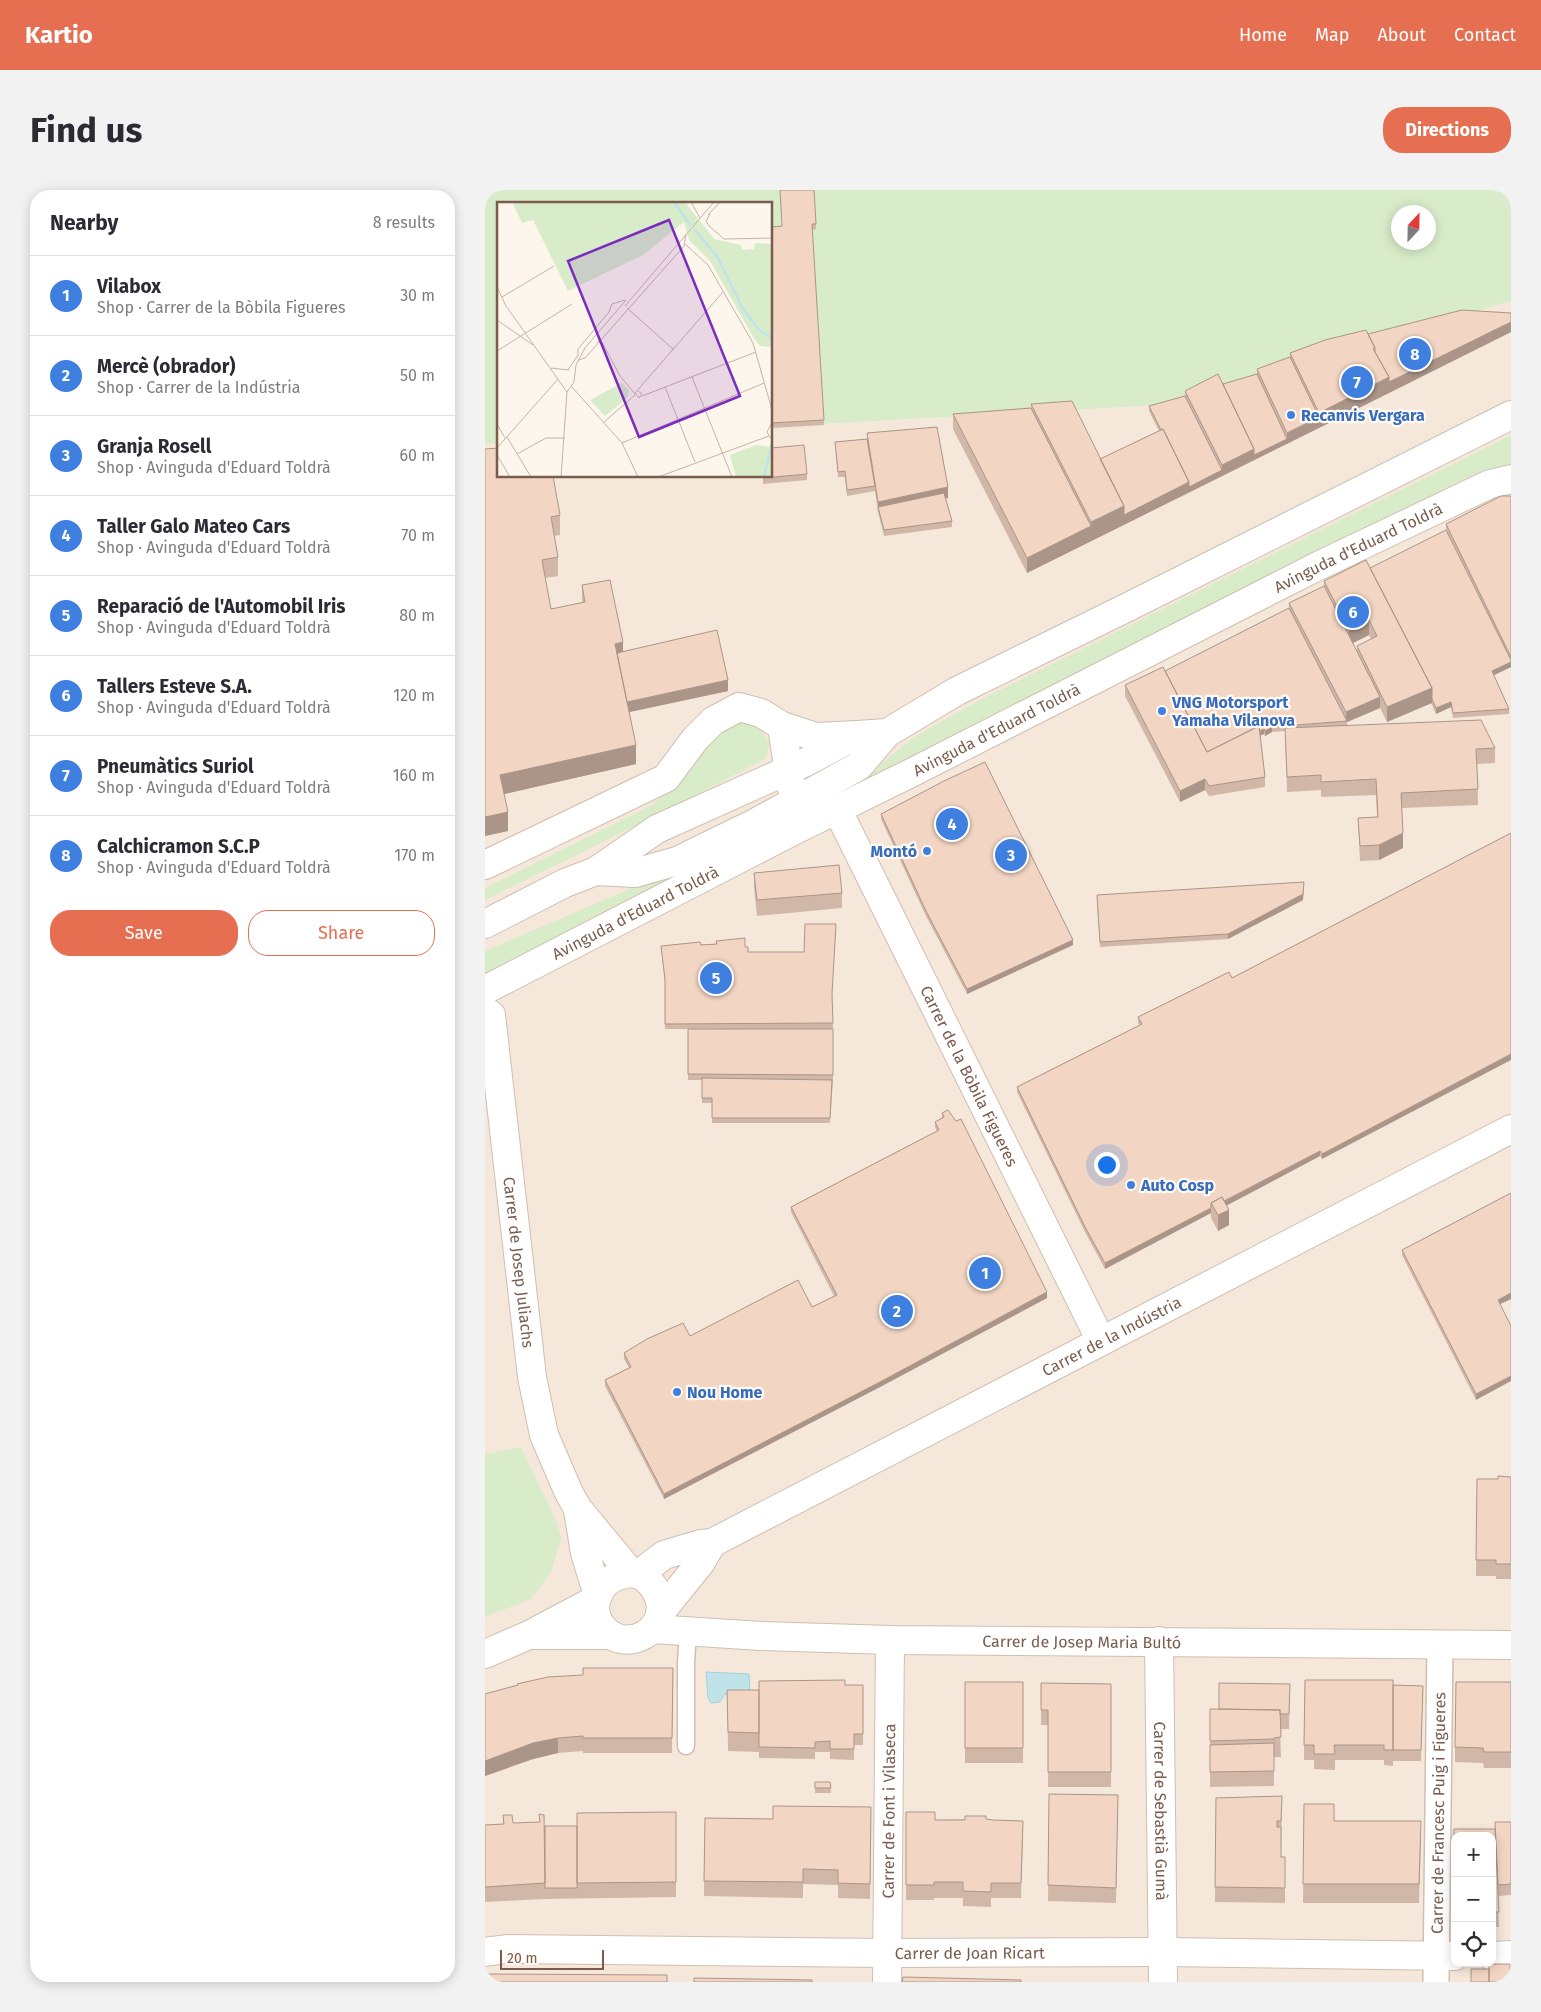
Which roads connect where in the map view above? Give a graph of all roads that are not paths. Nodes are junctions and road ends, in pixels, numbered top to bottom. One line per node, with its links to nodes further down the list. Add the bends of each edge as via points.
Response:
1 (1511, 415): 4 (street, Avinguda d'Eduard Toldrà, via 957,691)
2 (1511, 479): 7 (street, Avinguda d'Eduard Toldrà, via 1490,484 1318,566)
3 (782, 726): 5 (street, Avinguda d'Eduard Toldrà, via 816,737); 6 (street); 9 (street, Avinguda d'Eduard Toldrà, via 761,713 739,707 713,721 666,778)
4 (887, 733): 5 (street, Avinguda d'Eduard Toldrà); 8 (street, Avinguda d'Eduard Toldrà, via 859,766)
5 (857, 735): 6 (street, Avinguda d'Eduard Toldrà)
6 (789, 770): 8 (street, via 791,788 767,802); 10 (street, Avinguda d'Eduard Toldrà, via 657,829)
7 (837, 809): 12 (street, Avinguda d'Eduard Toldrà); 15 (street, Carrer de la Bòbila Figueres)
8 (755, 823): 10 (street, Avinguda d'Eduard Toldrà, via 677,861 635,873)
9 (485, 865)
10 (596, 871): 11 (street, Avinguda d'Eduard Toldrà, via 565,883)
11 (485, 924)
12 (485, 990)
13 (485, 1011): 16 (street, Carrer de Josep Juliachs, via 491,1015 532,1377 544,1435)
14 (1511, 1129): 15 (street, Carrer de la Indústria)
15 (1101, 1341): 17 (street, Carrer de la Indústria)
16 (578, 1509): 18 (street, Carrer de Josep Juliachs); 19 (street, Carrer de Josep Juliachs, via 585,1554)
17 (712, 1543): 18 (street, Carrer de la Indústria, via 664,1555); 20 (street)
18 (635, 1574): 19 (street, via 608,1580); 20 (street, via 654,1586 660,1599)
19 (597, 1597): 22 (street); 23 (street, via 597,1620)
20 (656, 1621): 21 (street, Carrer de Josep Maria Bultó); 23 (street, via 643,1636 633,1640)
21 (688, 1632): 24 (street, Carrer de Josep Maria Bultó); 29 (lane)
22 (529, 1635): 23 (street); 28 (street)
23 (611, 1636)
24 (890, 1640): 25 (street, Carrer de Josep Maria Bultó); 32 (street, Carrer de Font i Vilaseca)
25 (1159, 1641): 26 (street, Carrer de Josep Maria Bultó); 31 (street, Carrer de Sebastià Gumà)
26 (1440, 1644): 27 (street, Carrer de Josep Maria Bultó); 35 (street, Carrer de Francesc Puig i Figueres)
27 (1511, 1645)
28 (485, 1654)
29 (686, 1746)
30 (485, 1952): 32 (street, Carrer de Joan Ricart, via 507,1949)
31 (1164, 1952): 32 (street, Carrer de Joan Ricart); 35 (street, Carrer de Joan Ricart); 37 (street, Carrer de Sebastià Gumà)
32 (887, 1953): 36 (street, Carrer de Font i Vilaseca)
33 (1511, 1955): 34 (street)
34 (1496, 1956)
35 (1442, 1965)
36 (887, 1982)
37 (1163, 1982)

